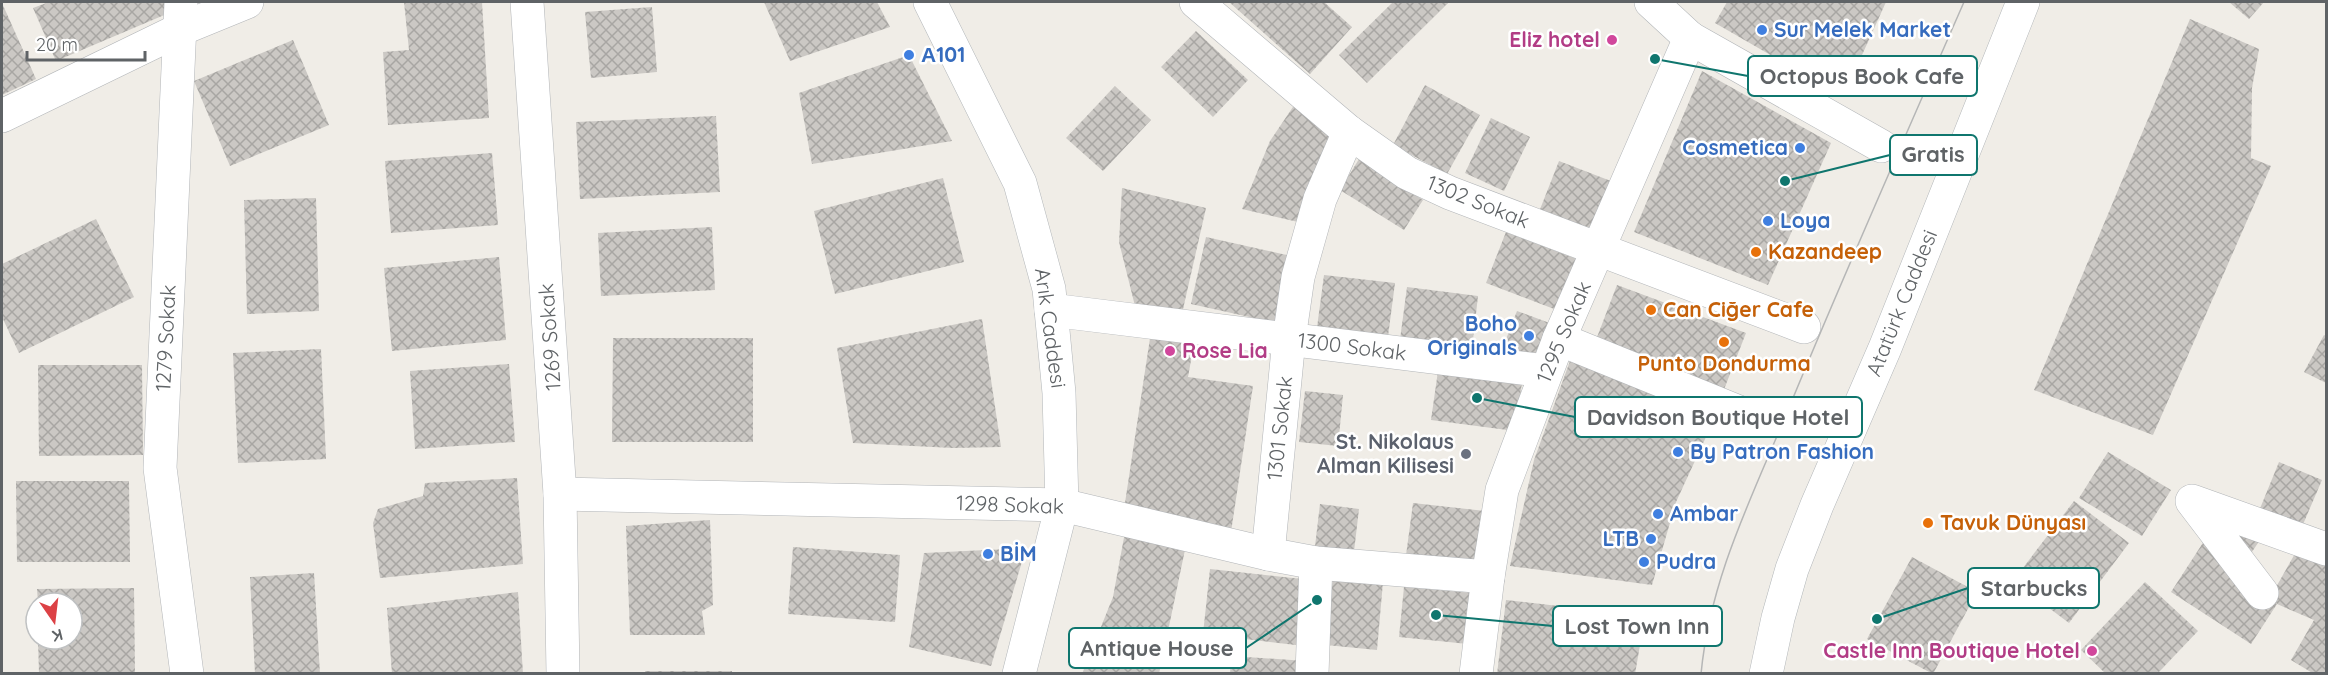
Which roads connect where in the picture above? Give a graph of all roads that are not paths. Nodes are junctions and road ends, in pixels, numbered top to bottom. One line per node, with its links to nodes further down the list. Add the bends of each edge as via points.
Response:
1 (247, 2): 7 (street)
2 (527, 2): 19 (street, 1269 Sokak)
3 (930, 2): 13 (street, Arık Caddesi, via 1020,183 1049,289)
4 (1196, 2): 10 (street, 1302 Sokak)
5 (1651, 2): 8 (street)
6 (2023, 2): 31 (street, Atatürk Caddesi, via 1885,348 1800,548 1778,618)
7 (181, 15): 9 (street); 26 (street, 1279 Sokak, via 160,468)
8 (1690, 38): 11 (street); 12 (street, 1295 Sokak)
9 (2, 116)
10 (1348, 132): 12 (street, 1302 Sokak, via 1407,173); 15 (street, 1301 Sokak, via 1320,200 1298,277)
11 (1881, 146)
12 (1600, 250): 14 (street, 1302 Sokak); 16 (street, 1295 Sokak)
13 (1051, 310): 15 (street, 1300 Sokak); 20 (street, Arık Caddesi, via 1059,393)
14 (1804, 327)
15 (1289, 339): 17 (street, 1300 Sokak); 22 (street, 1301 Sokak)
16 (1559, 339): 17 (street, 1295 Sokak); 18 (street)
17 (1546, 371): 24 (street, 1295 Sokak, via 1502,490)
18 (1761, 422)
19 (560, 494): 20 (street, 1298 Sokak); 27 (street, 1269 Sokak)
20 (1062, 505): 22 (street, 1298 Sokak); 28 (street, Arık Caddesi)
21 (2326, 549): 25 (street, via 2192,501)
22 (1268, 554): 23 (street, 1298 Sokak)
23 (1316, 563): 24 (street, 1298 Sokak); 29 (street)
24 (1488, 577): 30 (street, 1295 Sokak)
25 (2262, 593)
26 (187, 674)
27 (563, 674)
28 (1019, 674)
29 (1312, 674)
30 (1476, 674)
31 (1766, 674)

